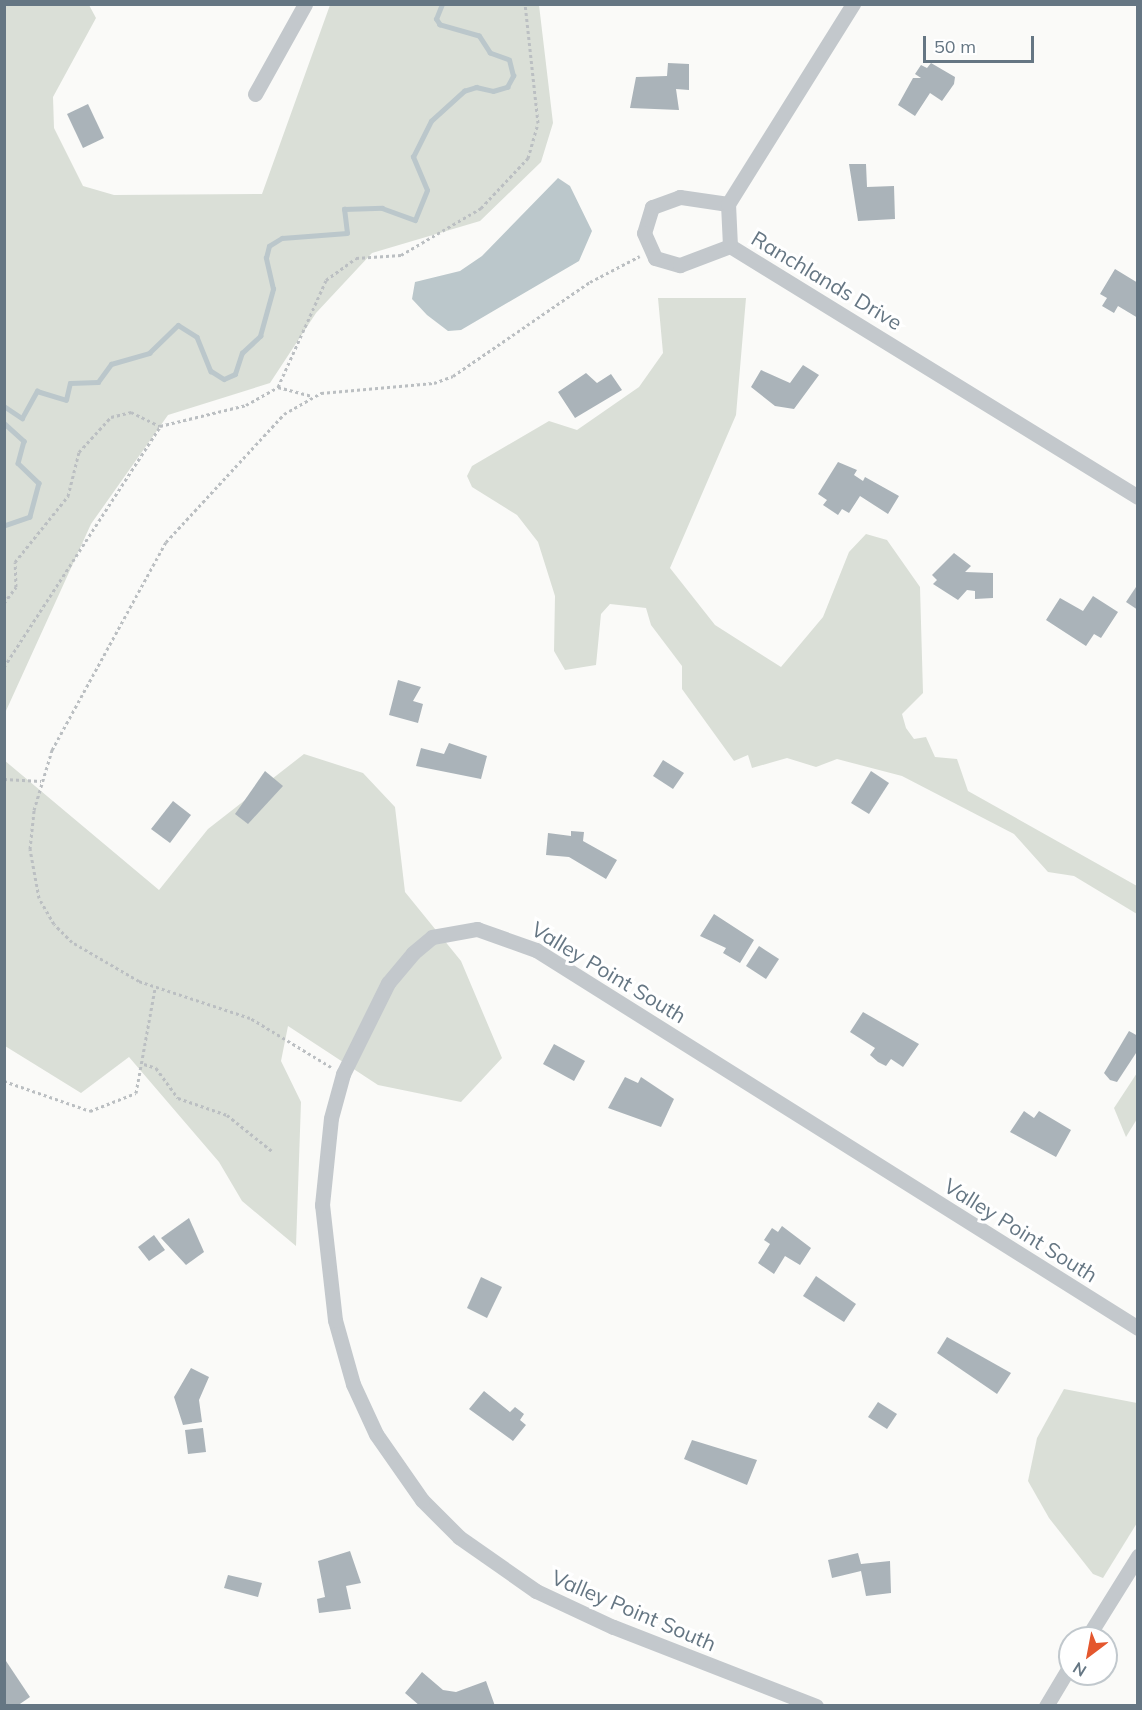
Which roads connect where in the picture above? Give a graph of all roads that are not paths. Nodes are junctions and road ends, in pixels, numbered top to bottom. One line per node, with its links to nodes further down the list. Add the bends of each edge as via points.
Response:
1 (305, 4): 3 (street)
2 (853, 4): 4 (street)
3 (255, 94)
4 (728, 204): 5 (street, Ranchlands Drive); 5 (street, via 680,197 652,207 644,233 650,251 680,265)
5 (730, 246): 6 (street, Ranchlands Drive)
6 (1137, 497)
7 (1137, 1328): 11 (street, Valley Point South, via 568,969 500,934 457,930 432,936 413,953 388,983 343,1074 326,1163 326,1259 335,1320 353,1384 394,1465 459,1537 536,1591 613,1627)
8 (1137, 1556): 9 (street)
9 (1094, 1626)
10 (1058, 1686): 12 (street)
11 (816, 1706)
12 (1046, 1706)

